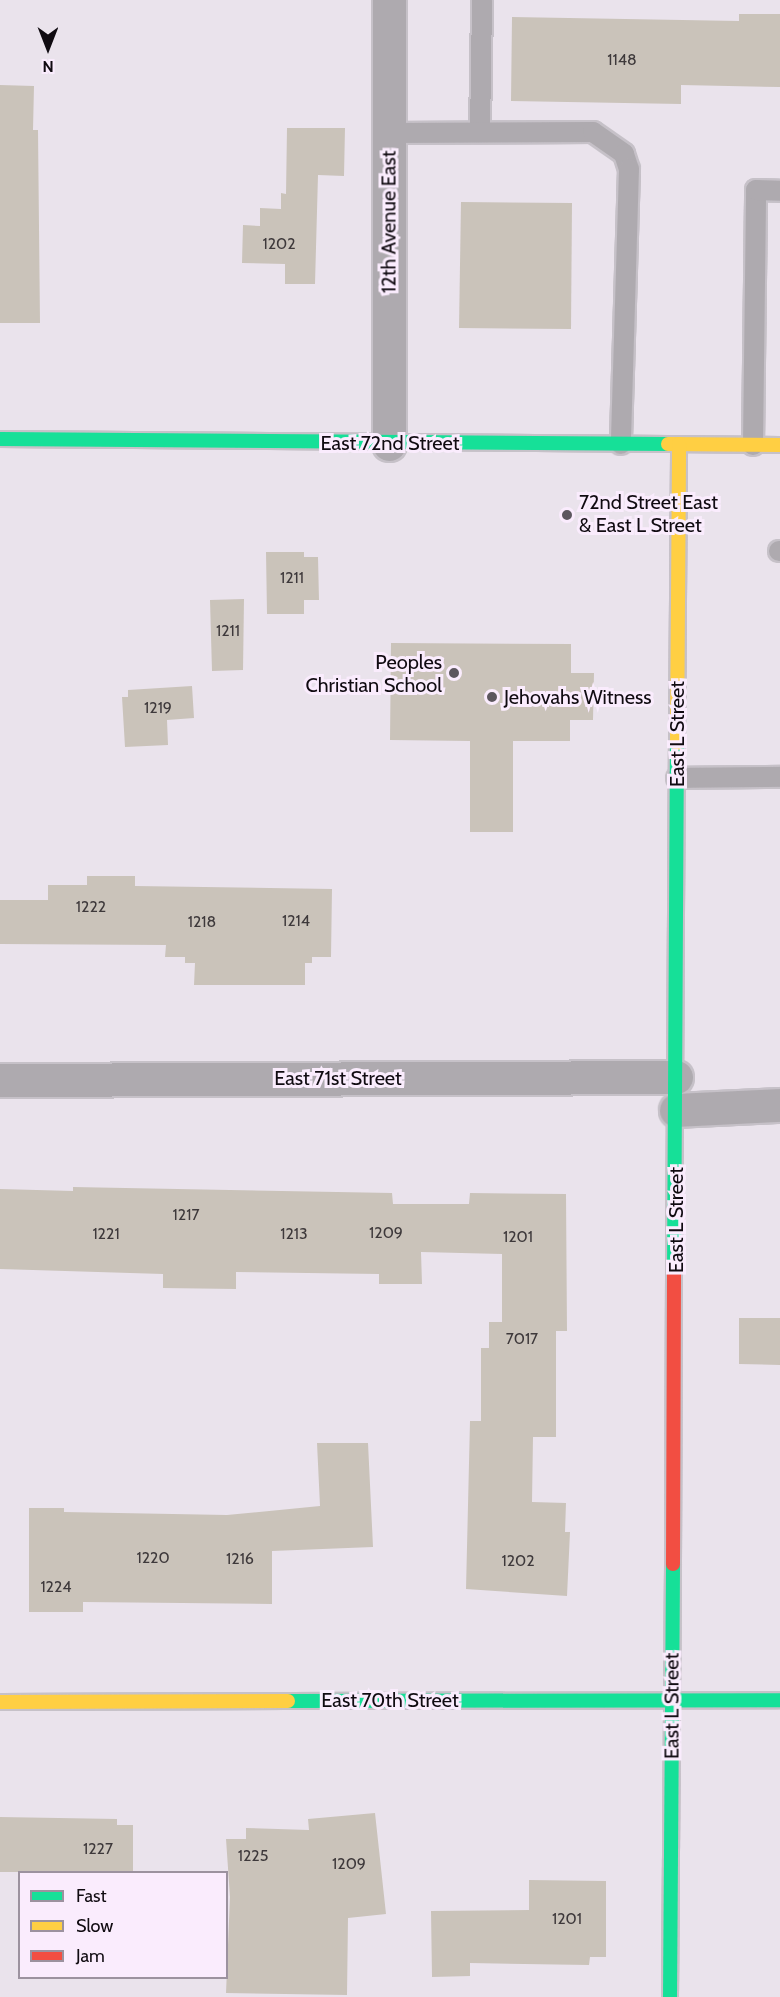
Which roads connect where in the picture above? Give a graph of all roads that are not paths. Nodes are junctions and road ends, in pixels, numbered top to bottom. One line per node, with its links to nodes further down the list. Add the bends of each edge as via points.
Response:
1 (389, 0): 4 (street, 12th Avenue East)
2 (482, 0): 3 (lane)
3 (480, 132): 4 (lane); 8 (lane, via 592,132 624,154 629,169)
4 (389, 133): 7 (street, 12th Avenue East)
5 (780, 191): 10 (lane, via 756,190)
6 (0, 439): 7 (street, East 72nd Street)
7 (389, 444): 8 (street, East 72nd Street)
8 (621, 444): 9 (street, East 72nd Street)
9 (679, 444): 10 (street, East 72nd Street); 13 (street, East L Street)
10 (753, 445): 11 (street, East 72nd Street)
11 (780, 445)
12 (780, 777): 13 (lane)
13 (677, 778): 14 (street, East L Street)
14 (676, 1077): 15 (street, East 71st Street); 17 (street, East L Street)
15 (0, 1080)
16 (780, 1105): 17 (street)
17 (676, 1110): 18 (street, East L Street)
18 (673, 1699): 19 (street, East 70th Street); 20 (street, East 70th Street); 21 (street, East L Street)
19 (780, 1700)
20 (0, 1702)
21 (670, 1997)

